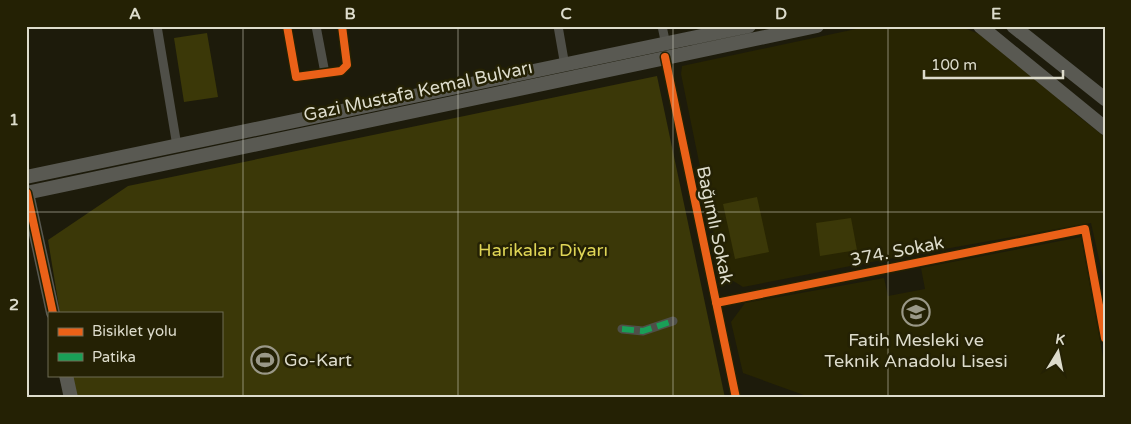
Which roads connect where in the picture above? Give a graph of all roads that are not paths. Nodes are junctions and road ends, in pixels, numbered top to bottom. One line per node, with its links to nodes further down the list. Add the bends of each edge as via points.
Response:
1 (157, 26): 16 (street)
2 (287, 26): 13 (street, via 296,77)
3 (316, 26): 13 (street)
4 (342, 26): 13 (street, via 348,65 341,71)
5 (558, 26): 12 (street)
6 (662, 26): 11 (street, Bağımlı Sokak)
7 (749, 26): 11 (main road, Gazi Mustafa Kemal Bulvarı)
8 (817, 26): 11 (main road, Gazi Mustafa Kemal Bulvarı)
9 (980, 26): 15 (main road)
10 (1013, 26): 14 (main road)
11 (666, 51): 12 (main road, Gazi Mustafa Kemal Bulvarı); 18 (main road, Gazi Mustafa Kemal Bulvarı); 19 (street, Bağımlı Sokak)
12 (565, 66): 16 (main road, Gazi Mustafa Kemal Bulvarı)
13 (325, 73)
14 (1105, 100)
15 (1105, 128)
16 (177, 146): 17 (main road, Gazi Mustafa Kemal Bulvarı)
17 (26, 177)
18 (27, 193): 20 (main road)
19 (716, 303): 23 (street, 374. Sokak, via 1084,229); 26 (street, Bağımlı Sokak)
20 (53, 312)
21 (672, 321): 22 (street, via 643,331)
22 (622, 330)
23 (1105, 338)
24 (66, 376): 25 (main road)
25 (71, 398)
26 (736, 398)

